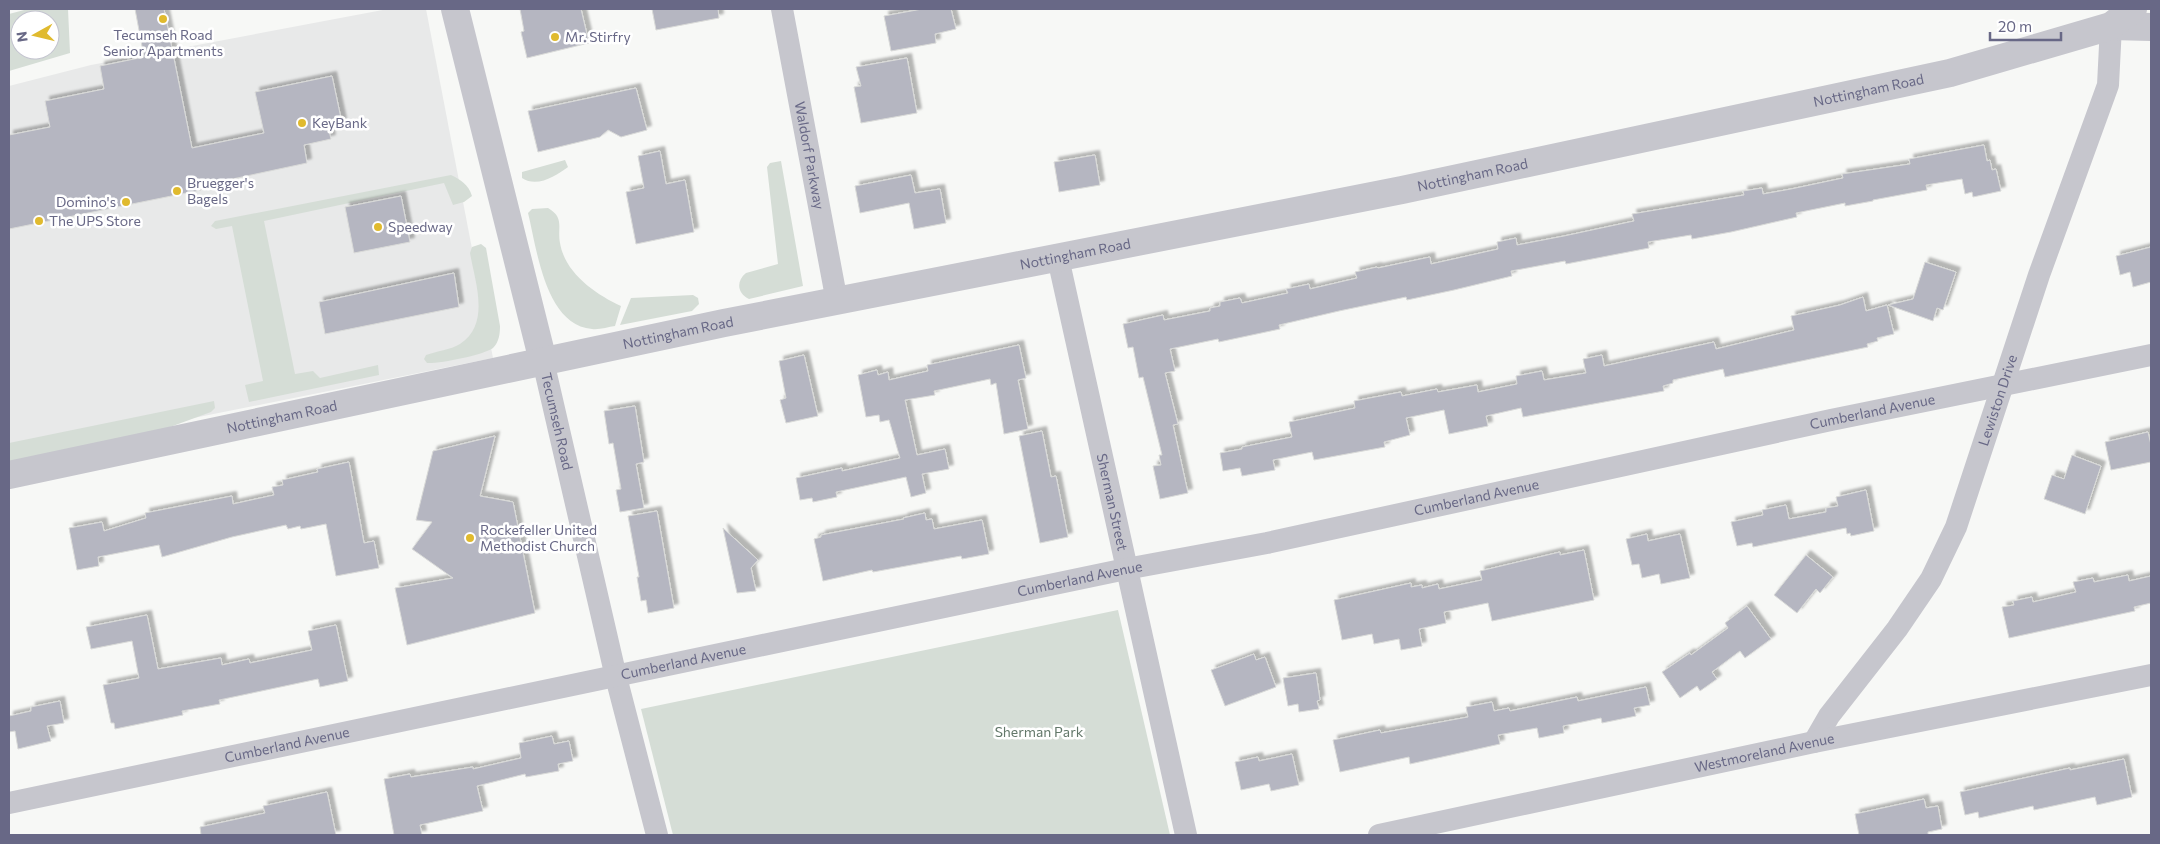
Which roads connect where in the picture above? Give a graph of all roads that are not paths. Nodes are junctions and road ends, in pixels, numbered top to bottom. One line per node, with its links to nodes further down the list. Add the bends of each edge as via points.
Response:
1 (456, 9): 9 (street, Tecumseh Road)
2 (782, 9): 7 (street, Waldorf Parkway)
3 (2133, 9): 4 (street, Nottingham Road)
4 (2111, 26): 5 (street); 6 (street, Nottingham Road, via 1950,74 1402,190); 10 (street, Lewiston Drive, via 2108,85)
5 (2151, 27)
6 (1058, 258): 7 (street, Nottingham Road); 12 (street, Sherman Street)
7 (837, 302): 9 (street, Nottingham Road)
8 (2151, 355): 10 (street, Cumberland Avenue)
9 (543, 361): 11 (street, Nottingham Road); 14 (street, Tecumseh Road)
10 (2004, 385): 12 (street, Cumberland Avenue, via 1267,543); 15 (street, Lewiston Drive, via 1956,527 1931,579 1897,629 1829,716)
11 (9, 475)
12 (1126, 569): 14 (street, Cumberland Avenue); 18 (street, Sherman Street)
13 (2151, 675): 15 (street, Westmoreland Avenue)
14 (616, 677): 16 (street, Cumberland Avenue); 17 (street, Tecumseh Road)
15 (1814, 742): 19 (street, Westmoreland Avenue)
16 (9, 803)
17 (657, 835)
18 (1186, 835)
19 (1379, 835)

